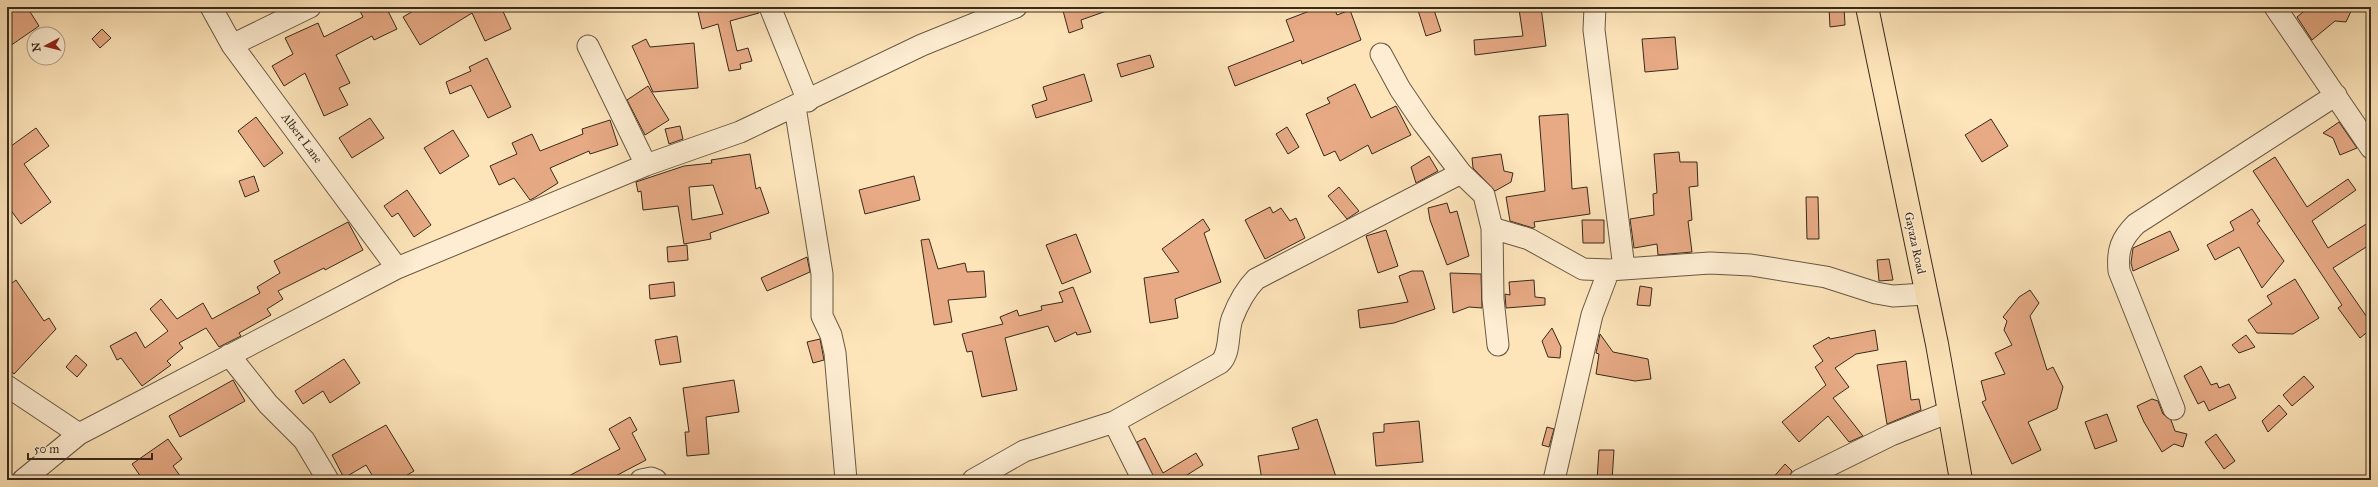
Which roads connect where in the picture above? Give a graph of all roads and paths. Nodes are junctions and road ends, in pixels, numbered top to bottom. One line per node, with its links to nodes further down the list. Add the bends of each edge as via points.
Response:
1 (211, 7): 8 (street, Albert Lane)
2 (310, 7): 8 (street)
3 (770, 7): 12 (street)
4 (1016, 7): 12 (street, via 922,45)
5 (1596, 7): 18 (street, via 1594,30)
6 (1867, 7): 19 (main road, Gayaza Road)
7 (2275, 7): 11 (street)
8 (232, 45): 17 (street, Albert Lane)
9 (588, 46): 14 (street)
10 (1381, 54): 15 (street, via 1419,118)
11 (2336, 95): 13 (street); 23 (street, via 2136,224 2120,242 2119,271)
12 (802, 104): 14 (street, via 740,132); 31 (street, via 822,274 822,316 831,335 835,353)
13 (2371, 148)
14 (646, 165): 17 (street)
15 (1461, 173): 16 (street, via 1484,195); 25 (street, via 1256,279 1249,286 1232,319 1224,359)
16 (1492, 228): 18 (street, via 1529,239 1583,269); 20 (street, via 1493,299)
17 (397, 268): 21 (street)
18 (1616, 269): 19 (street, via 1710,263 1751,265 1826,277 1893,296); 34 (street, via 1590,322)
19 (1925, 294): 24 (main road, Gayaza Road)
20 (1498, 345)
21 (229, 355): 26 (street); 28 (street, via 268,404 304,440)
22 (7, 386): 26 (street)
23 (2174, 409)
24 (1949, 412): 35 (street, via 1891,434); 36 (main road, Gayaza Road)
25 (1114, 422): 32 (street, via 1024,451); 33 (street)
26 (79, 434): 27 (street)
27 (23, 480)
28 (328, 480)
29 (641, 480): 30 (street)
30 (656, 480)
31 (846, 480)
32 (972, 480)
33 (1142, 480)
34 (1554, 480)
35 (1800, 480)
36 (1961, 480)

